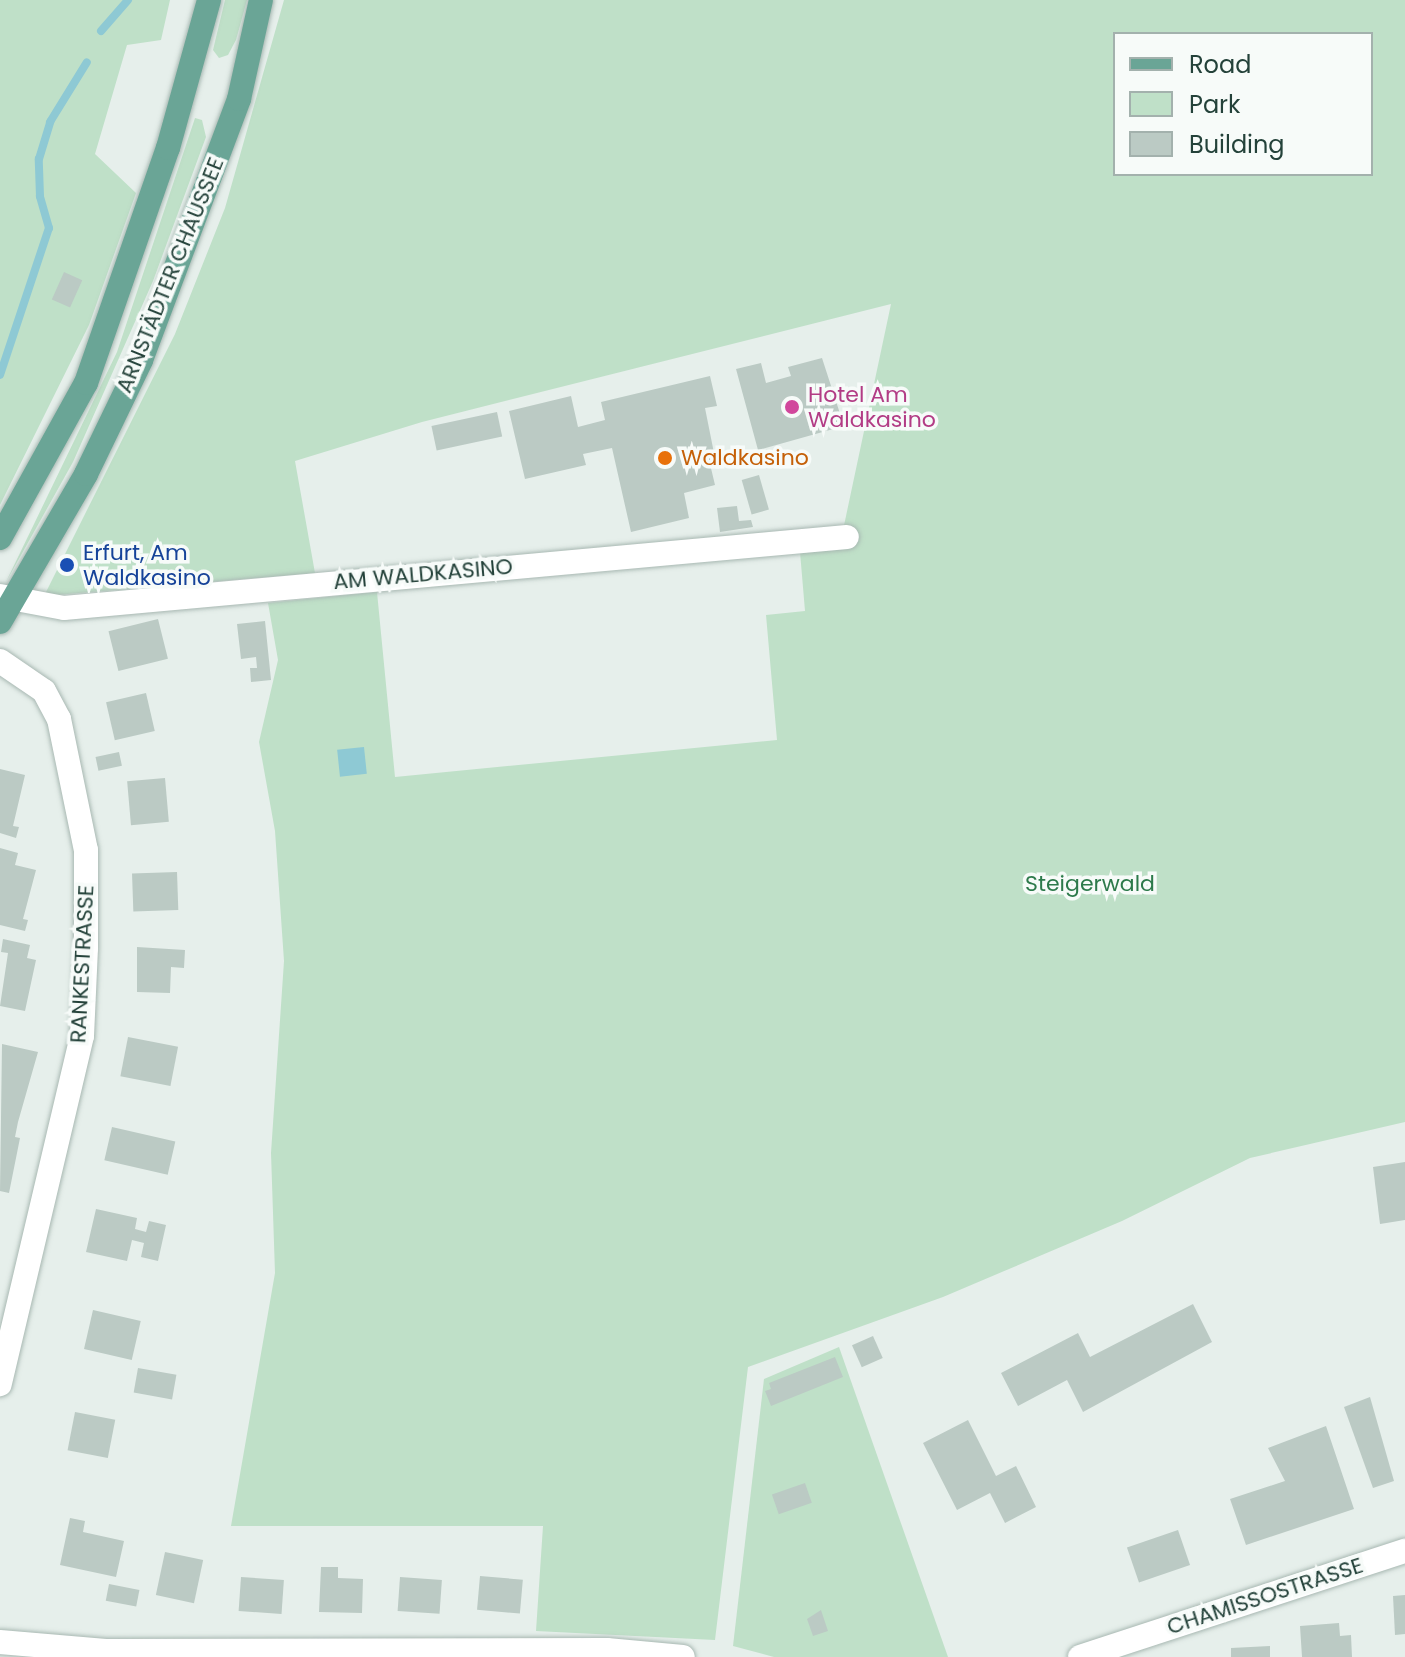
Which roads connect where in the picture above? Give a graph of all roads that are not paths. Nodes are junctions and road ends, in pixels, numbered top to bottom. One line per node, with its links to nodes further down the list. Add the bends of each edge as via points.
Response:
1 (209, 0): 4 (main road, ARNSTÄDTER CHAUSSEE, via 168,148 92,370)
2 (261, 0): 5 (main road, ARNSTÄDTER CHAUSSEE, via 239,99 141,360 86,474)
3 (847, 537): 5 (street, AM WALDKASINO, via 64,608)
4 (0, 538)
5 (4, 606)
6 (0, 661): 7 (street, RANKESTRASSE, via 44,691 59,719 86,850 82,1036)
7 (0, 1384)
8 (1405, 1551): 12 (street, CHAMISSOSTRASSE)
9 (0, 1642): 10 (street, via 106,1651)
10 (567, 1654): 11 (street)
11 (683, 1657)
12 (1080, 1657)

